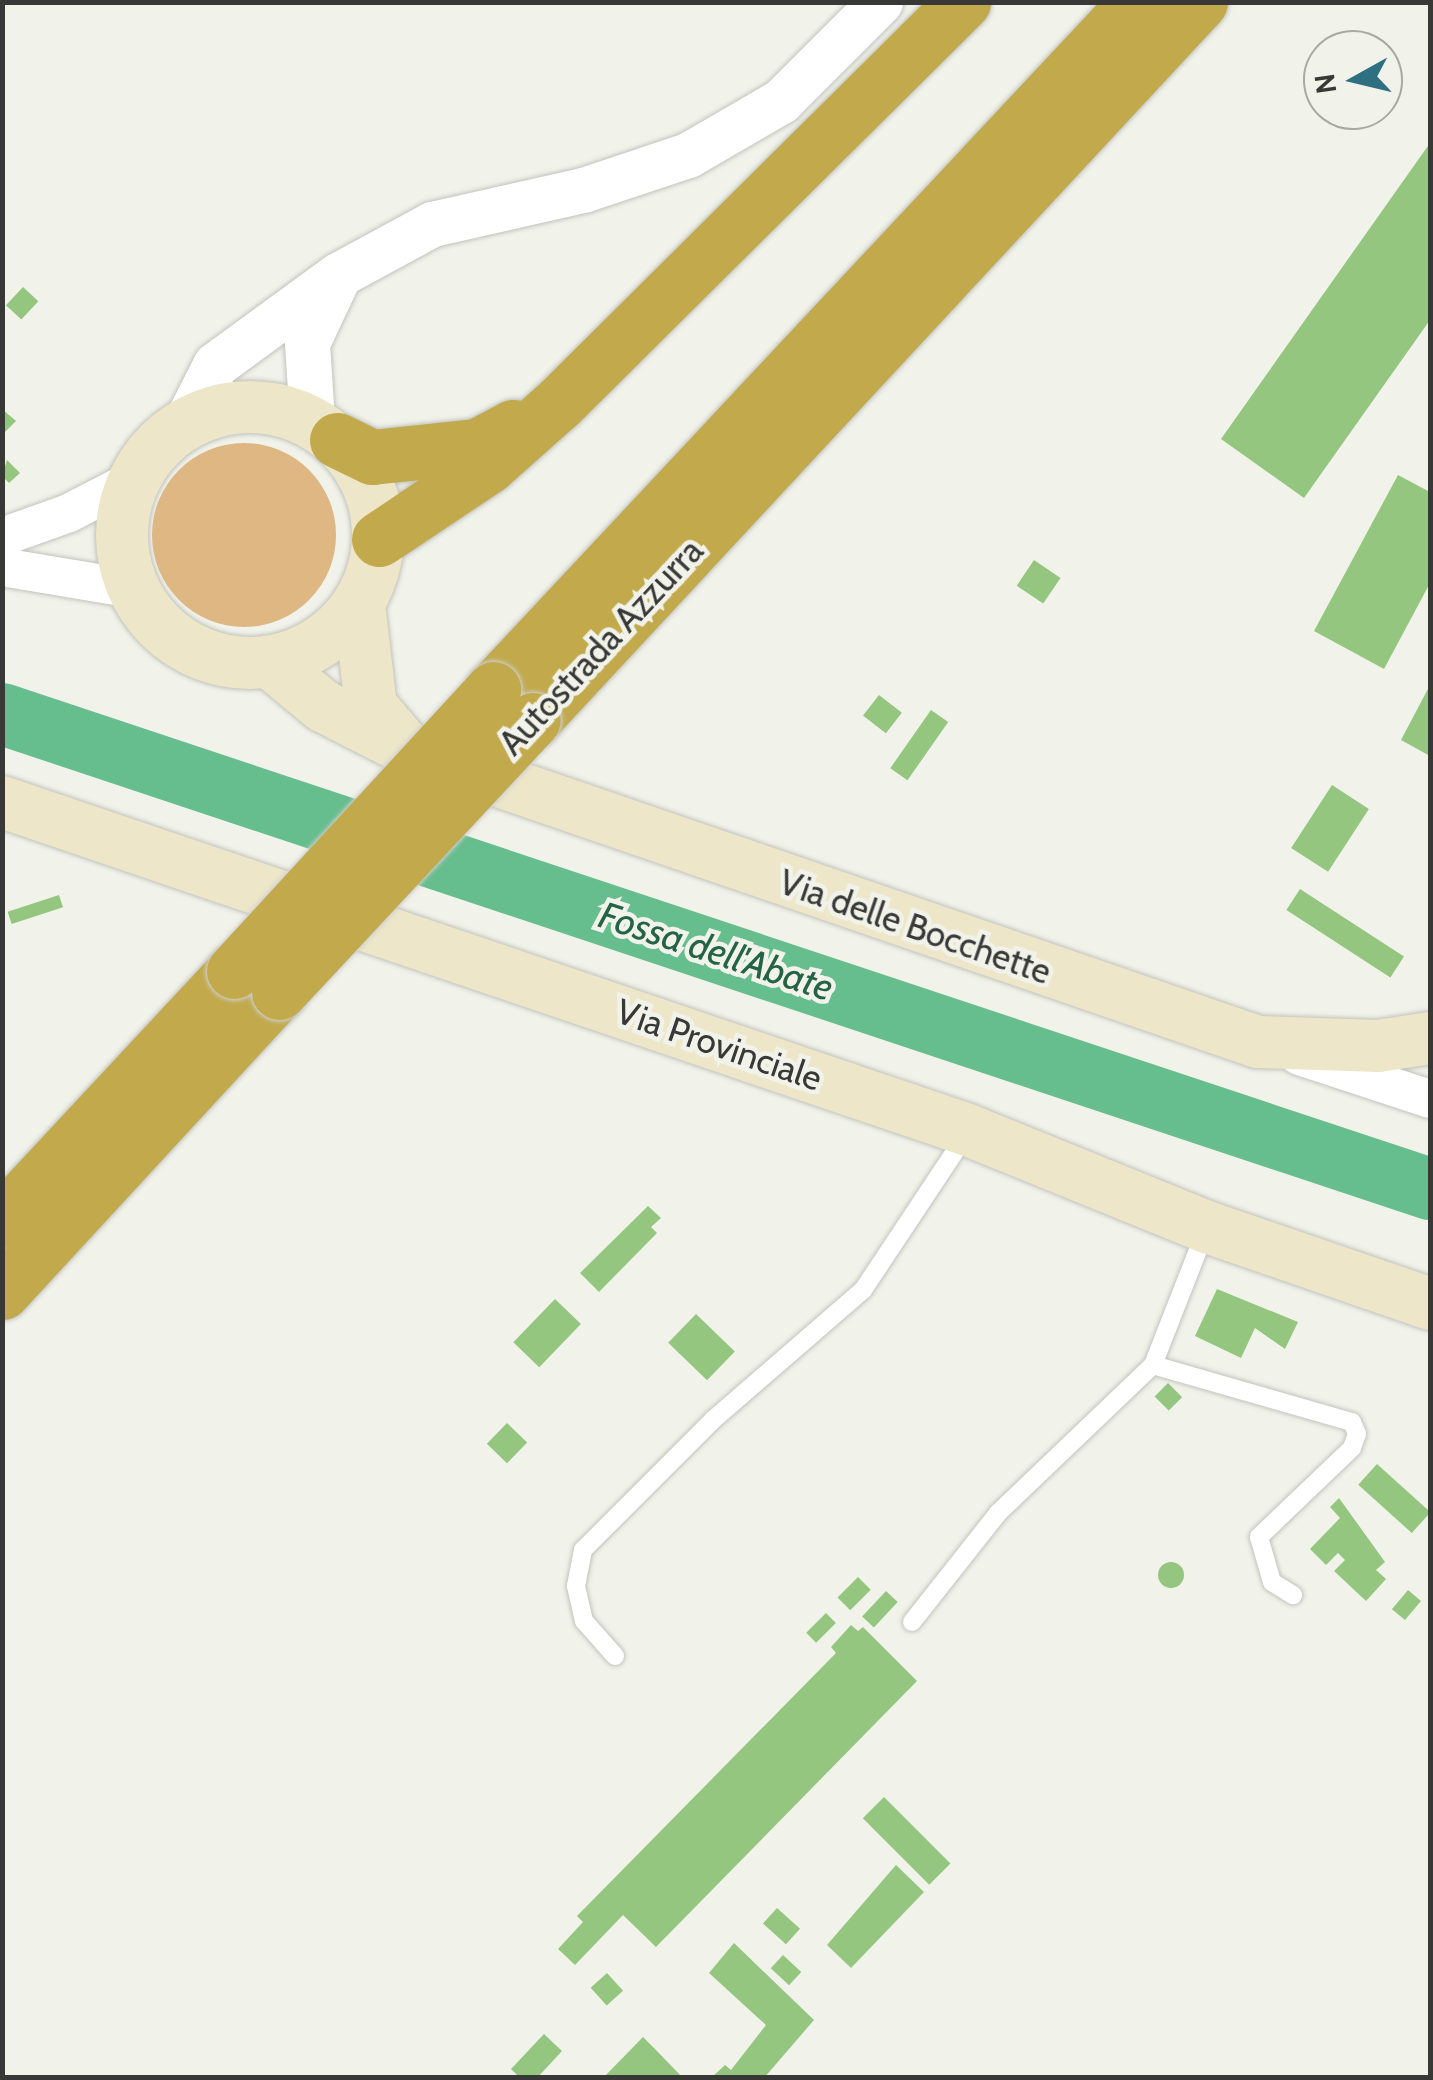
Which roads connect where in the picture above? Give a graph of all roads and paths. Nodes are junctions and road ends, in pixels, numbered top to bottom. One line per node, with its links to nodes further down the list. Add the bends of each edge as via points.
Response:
1 (880, 2): 5 (street, via 781,101 688,155 583,190 432,224)
2 (963, 2): 6 (highway)
3 (1136, 2): 16 (highway, Autostrada Azzurra)
4 (1200, 2): 16 (highway, Autostrada Azzurra)
5 (338, 275): 7 (street, via 214,365); 8 (street, via 306,344)
6 (560, 402): 8 (highway, via 477,446 372,456); 11 (highway, via 488,466)
7 (186, 422): 8 (main road, via 227,407 271,407); 9 (main road, via 155,447)
8 (325, 430): 11 (main road, via 360,468)
9 (133, 480): 10 (street, via 69,514); 13 (main road, via 122,516 122,553)
10 (2, 537)
11 (379, 539): 14 (main road)
12 (2, 567): 13 (street)
13 (133, 589): 15 (main road, via 175,641 205,656)
14 (358, 605): 15 (main road, via 335,632); 17 (main road, via 371,706)
15 (271, 663): 17 (main road, Via delle Bocchette, via 322,706)
16 (513, 704): 19 (highway, Autostrada Azzurra, bridge)
17 (409, 750): 21 (main road, Via delle Bocchette)
18 (2, 802): 23 (main road, Via Provinciale)
19 (256, 982): 24 (highway, Autostrada Azzurra); 26 (highway, Autostrada Azzurra)
20 (1430, 1038): 21 (main road, Via delle Bocchette, via 1378,1046)
21 (1258, 1042): 22 (street)
22 (1430, 1099)
23 (968, 1130): 25 (main road, Via Provinciale); 31 (lane, via 862,1290 714,1419 583,1550 576,1586 584,1620)
24 (2, 1220)
25 (1207, 1227): 27 (main road, Via Provinciale); 28 (lane)
26 (2, 1292)
27 (1430, 1304)
28 (1152, 1365): 29 (lane, via 1352,1422 1352,1448 1259,1537 1272,1582); 30 (lane, via 998,1513)
29 (1294, 1595)
30 (912, 1622)
31 (615, 1656)

